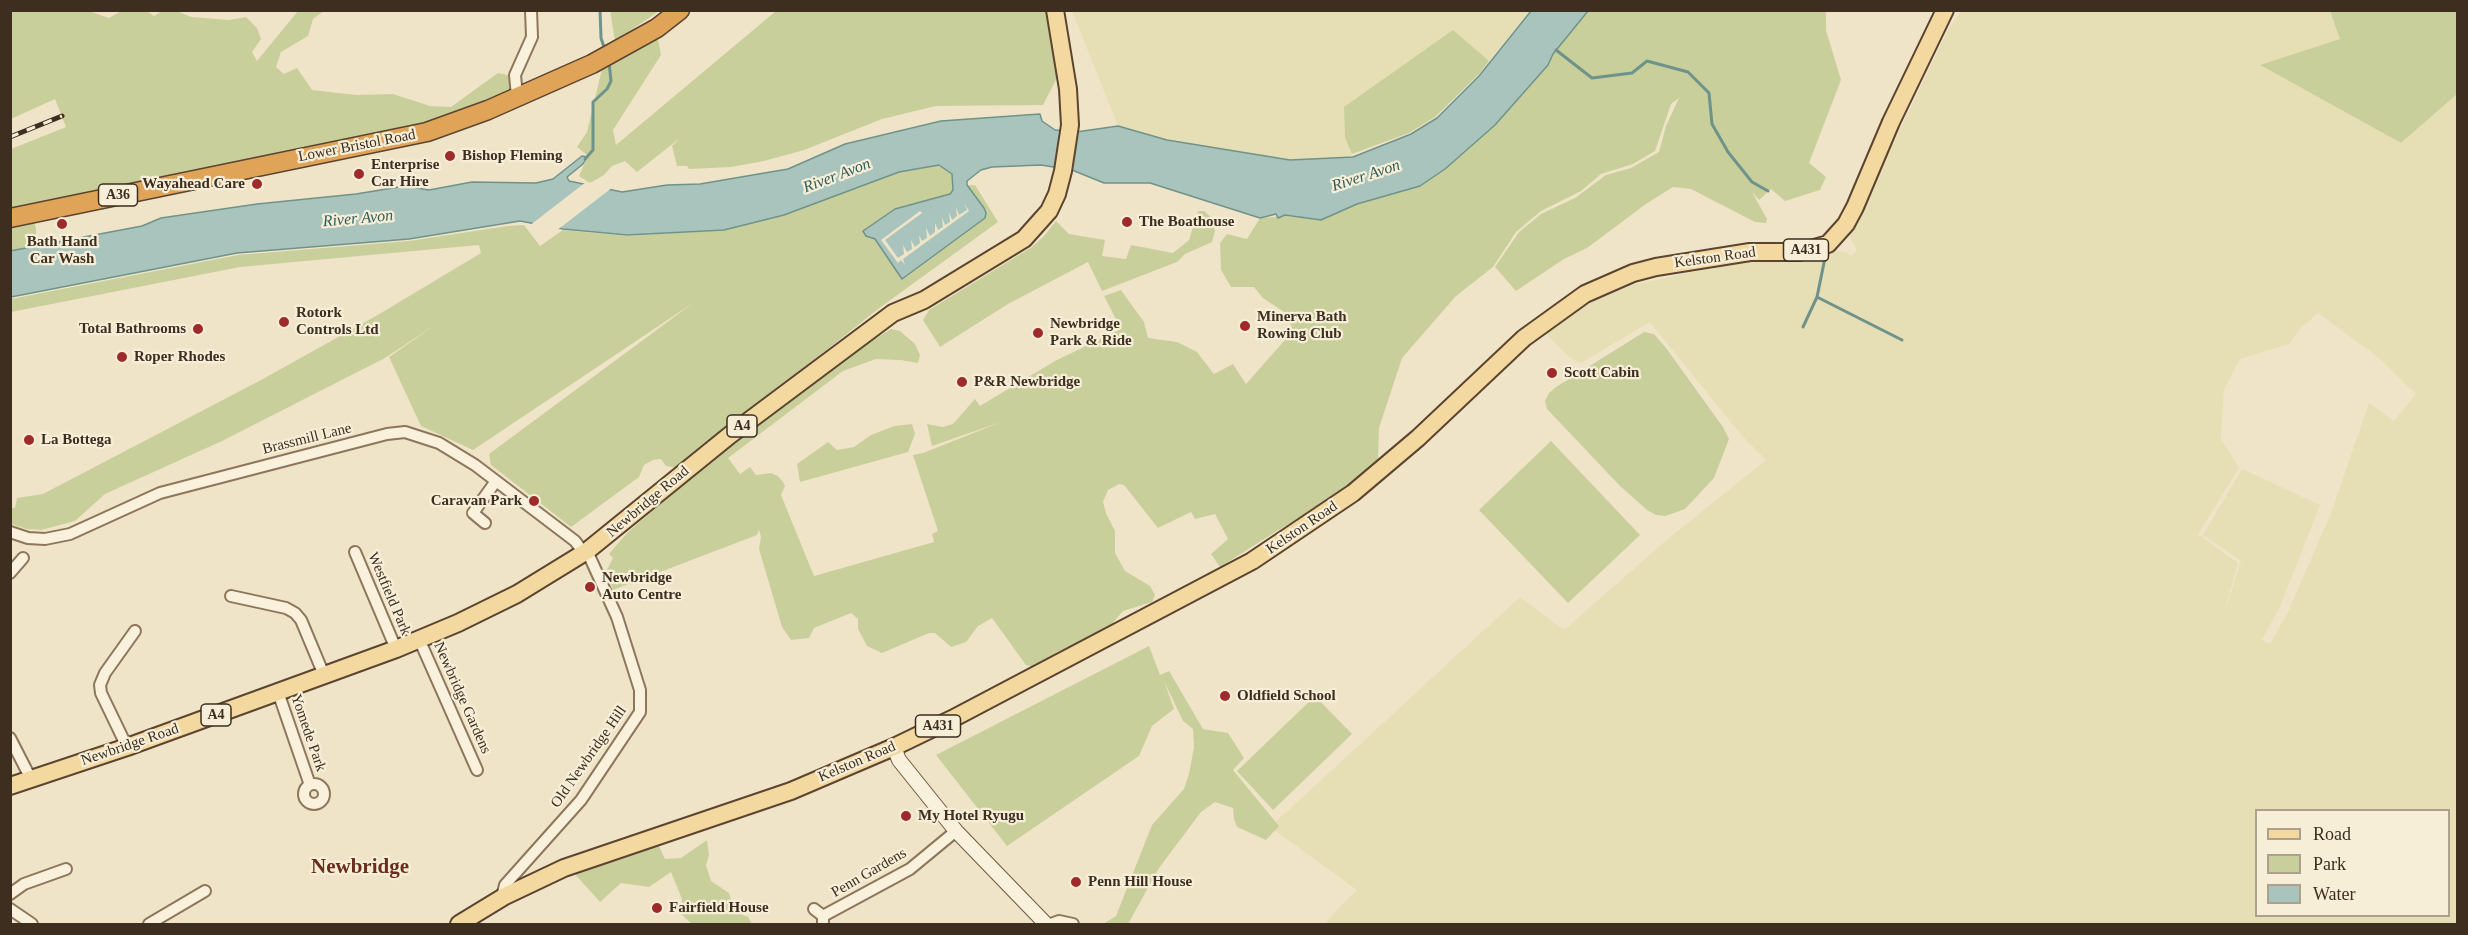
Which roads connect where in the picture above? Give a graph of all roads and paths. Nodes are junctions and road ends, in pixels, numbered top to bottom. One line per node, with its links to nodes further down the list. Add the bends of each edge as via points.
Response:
1 (531, 10): 5 (street, via 532,37 515,75)
2 (680, 10): 5 (highway, Lower Bristol Road / A36, via 615,52)
3 (1055, 10): 11 (main road, Newbridge Road / A4, via 1070,125 1057,194 1024,239 924,300 893,313 712,449)
4 (1945, 10): 22 (main road, Kelston Road / A431, via 1855,207 1846,224 1827,244 1800,252 1750,252 1656,267 1585,294 1524,338 1370,480 1284,541)
5 (517, 96): 6 (highway, Lower Bristol Road / A36, via 427,132)
6 (10, 218)
7 (496, 481): 8 (street, via 469,516); 9 (street, Brassmill Lane, via 432,440 394,433 160,493 69,534 45,539); 11 (street, Brassmill Lane)
8 (485, 523)
9 (10, 532)
10 (355, 552): 17 (street, Westfield Park)
11 (585, 552): 16 (main road, Newbridge Road / A4, via 517,594); 31 (street, Old Newbridge Hill, via 617,617 640,690 640,712 581,800 505,885)
12 (24, 558): 13 (street)
13 (10, 573)
14 (231, 596): 18 (street, via 295,613)
15 (135, 631): 21 (street, via 100,685)
16 (419, 639): 17 (main road, Newbridge Road / A4); 23 (street, Newbridge Gardens)
17 (396, 649): 18 (main road, Newbridge Road / A4)
18 (324, 675): 19 (main road, Newbridge Road / A4)
19 (278, 692): 21 (main road, Newbridge Road / A4); 25 (street, Yomede Park)
20 (10, 738): 24 (street)
21 (128, 747): 24 (main road, Newbridge Road / A4)
22 (894, 747): 27 (street, via 899,760); 31 (main road, Kelston Road / A431, via 780,795 564,868)
23 (477, 770)
24 (31, 779): 26 (main road, Newbridge Road / A4)
25 (310, 785)
26 (10, 786)
27 (956, 831): 34 (street, Penn Gardens, via 910,869); 38 (street)
28 (66, 869): 30 (street, via 24,884)
29 (205, 891): 36 (street)
30 (10, 894)
31 (505, 896): 37 (main road, A431)
32 (10, 909): 35 (street)
33 (814, 909): 34 (street, Penn Gardens)
34 (823, 920)
35 (32, 924)
36 (149, 924)
37 (459, 924)
38 (1046, 924)
39 (1051, 924): 40 (street)
40 (1073, 924)

